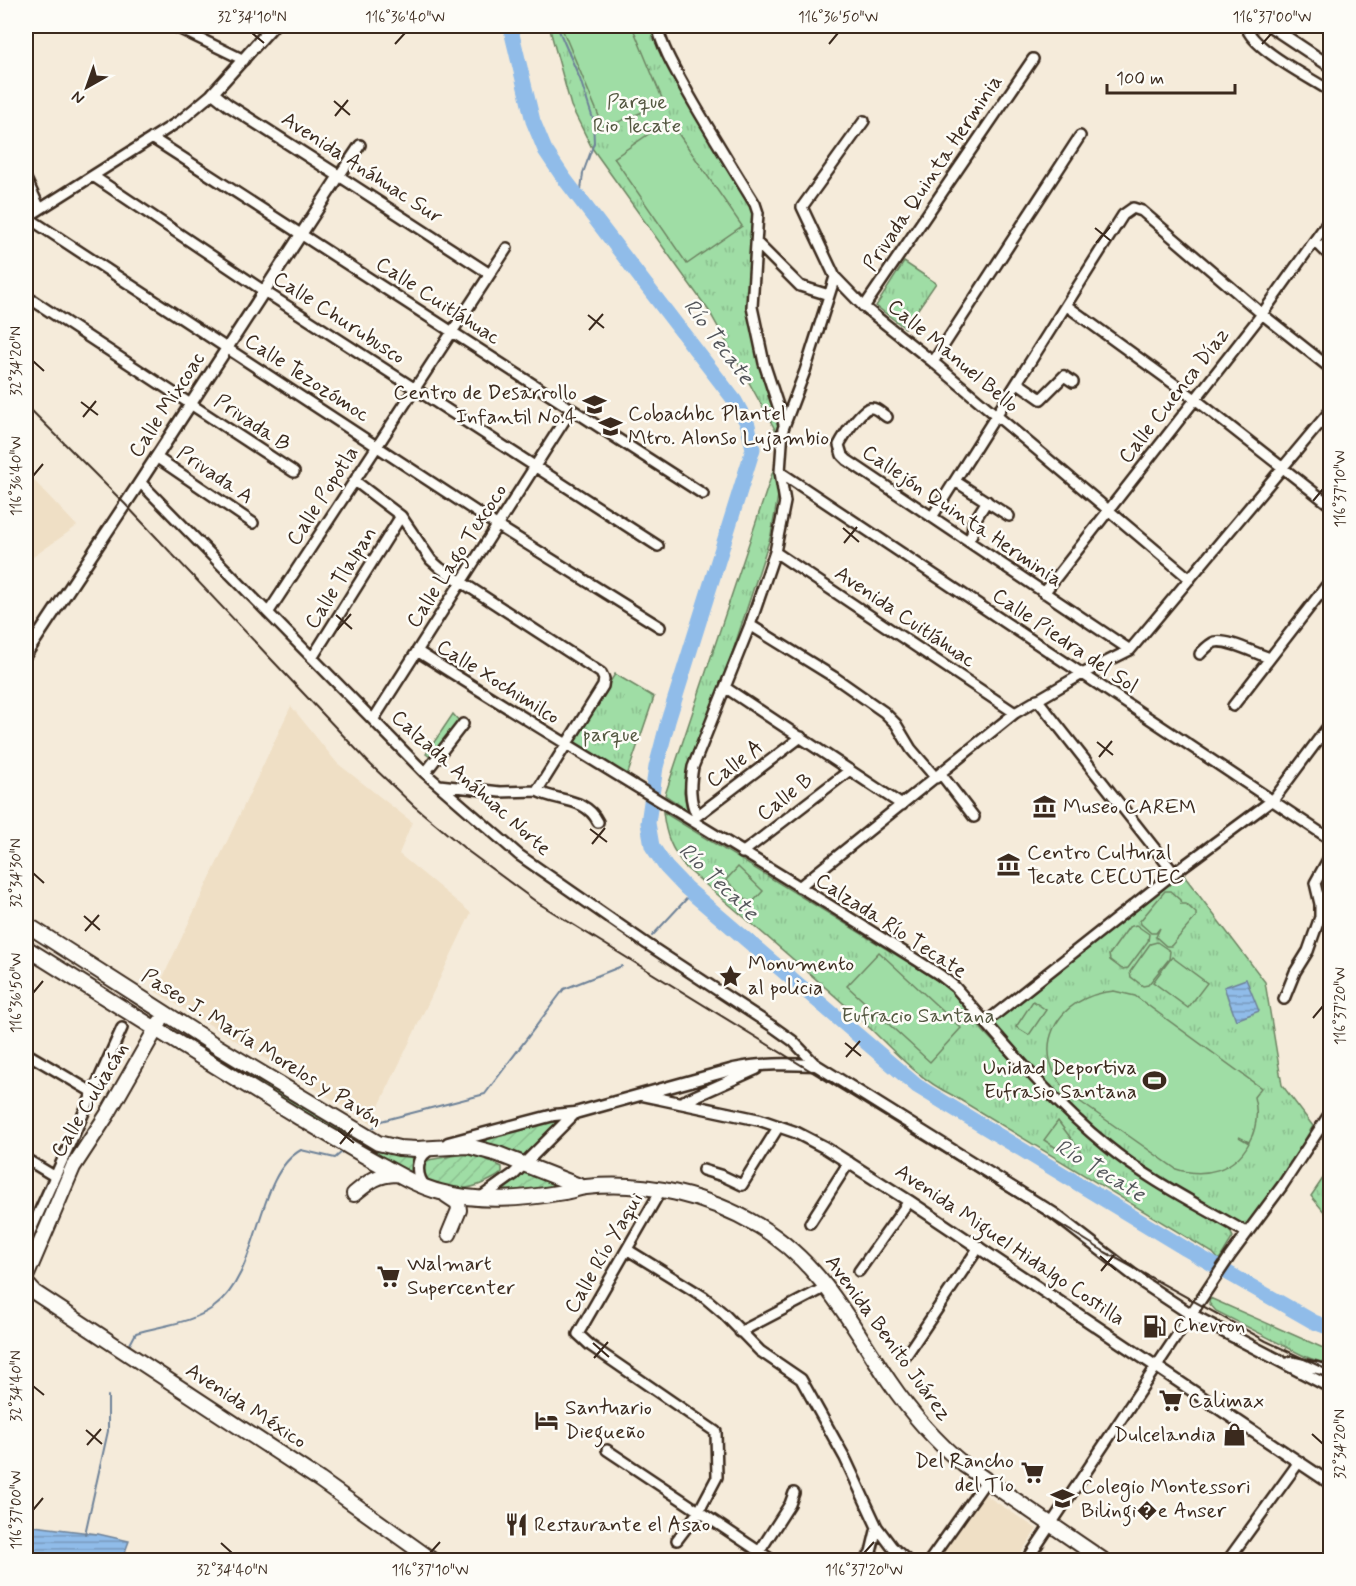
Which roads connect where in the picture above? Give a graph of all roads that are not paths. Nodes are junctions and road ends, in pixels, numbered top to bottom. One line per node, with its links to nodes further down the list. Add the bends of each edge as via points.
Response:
1 (174, 26): 7 (street)
2 (273, 26): 7 (main road)
3 (657, 26): 23 (street, via 670,61 755,204)
4 (1246, 26): 9 (street, via 1264,49)
5 (1270, 26): 8 (main road)
6 (1032, 59): 32 (street, Privada Quinta Herminia)
7 (244, 60): 10 (main road)
8 (1330, 66)
9 (1330, 91)
10 (213, 93): 13 (street); 16 (main road, Avenida Anáhuac Sur)
11 (864, 121): 27 (street, Calle Manuel Bello, via 802,207)
12 (1080, 136): 36 (street)
13 (152, 138): 15 (street); 21 (street, Calle Cuitláhuac)
14 (360, 145): 16 (street)
15 (93, 176): 18 (street); 28 (street, Calle Churubusco)
16 (339, 176): 21 (main road, Calle Mixcoac); 26 (street, Avenida Anáhuac Sur)
17 (26, 179): 18 (street)
18 (40, 209): 19 (street)
19 (26, 218): 35 (street, Calle Tezozómoc)
20 (1330, 219): 22 (street, Calle Cuenca Díaz)
21 (302, 234): 28 (main road, Calle Mixcoac); 34 (street, Calle Cuitláhuac)
22 (1315, 241): 25 (street); 33 (street, Calle Cuenca Díaz)
23 (757, 243): 29 (street, via 800,286); 47 (street, via 752,307 764,363)
24 (507, 248): 26 (street, Calle Popotla)
25 (1330, 256)
26 (490, 274): 34 (street, Calle Popotla)
27 (835, 277): 29 (street); 32 (street, Calle Manuel Bello)
28 (264, 291): 35 (main road, Calle Mixcoac); 40 (street, Calle Churubusco)
29 (829, 295): 47 (street)
30 (26, 296): 42 (street, Privada B)
31 (1067, 306): 33 (street, via 1123,215 1132,208 1142,211); 39 (street); 41 (street)
32 (864, 307): 36 (street, Calle Manuel Bello)
33 (1262, 314): 37 (street); 41 (street, Calle Cuenca Díaz)
34 (452, 332): 40 (street, Calle Popotla); 43 (street, Calle Cuitláhuac)
35 (227, 348): 42 (main road, Calle Mixcoac); 48 (street, Calle Tezozómoc)
36 (933, 362): 45 (street, Calle Manuel Bello)
37 (1330, 368)
38 (1073, 382): 39 (street, via 1064,376 1041,399)
39 (1018, 383): 45 (street)
40 (415, 388): 48 (street, Calle Popotla); 50 (street, Calle Churubusco)
41 (1194, 399): 51 (street); 60 (street, Calle Cuenca Díaz)
42 (191, 404): 49 (main road, Calle Mixcoac); 52 (street, Privada B)
43 (571, 410): 50 (street, Calle Lago Texcoco); 57 (street, Calle Cuitláhuac)
44 (1330, 411): 51 (street)
45 (997, 416): 55 (street); 60 (street, Calle Manuel Bello)
46 (887, 417): 63 (street, Callejón Quinta Herminia, via 871,407 864,410 839,445 842,455)
47 (784, 424): 53 (street)
48 (377, 445): 54 (street, Calle Popotla); 65 (street, Calle Tezozómoc)
49 (156, 457): 56 (main road, Calle Mixcoac); 64 (street, Privada A)
50 (534, 467): 65 (street, Calle Lago Texcoco); 67 (street, Calle Churubusco)
51 (1282, 467): 59 (street); 69 (street)
52 (294, 472)
53 (780, 472): 68 (street, via 785,502); 82 (street, Calle Piedra del Sol)
54 (354, 481): 61 (street); 73 (street, Calle Popotla)
55 (955, 481): 58 (street); 63 (street)
56 (140, 482): 73 (street, Calzada Anáhuac Norte); 78 (main road, Calle Mixcoac)
57 (703, 494)
58 (987, 501): 62 (street); 66 (street)
59 (1330, 505)
60 (1108, 509): 69 (street, Calle Manuel Bello); 72 (street, Calle Cuenca Díaz)
61 (400, 516): 71 (street, via 431,560); 80 (street, Calle Tlalpan)
62 (1009, 516)
63 (932, 517): 66 (street, Callejón Quinta Herminia)
64 (253, 523)
65 (498, 526): 71 (street, Calle Lago Texcoco); 75 (street, Calle Tezozómoc)
66 (968, 541): 72 (street, Callejón Quinta Herminia)
67 (658, 546)
68 (775, 552): 74 (street); 86 (street, Avenida Cuitláhuac)
69 (1190, 579): 76 (street)
70 (1330, 580): 81 (street)
71 (460, 582): 77 (street, Calle Lago Texcoco); 91 (street, via 601,673 603,686)
72 (1044, 593): 76 (street, Callejón Quinta Herminia)
73 (268, 613): 80 (street, Calzada Anáhuac Norte)
74 (750, 625): 83 (street); 94 (street, via 884,712 911,749)
75 (660, 627)
76 (1130, 650): 82 (street)
77 (417, 651): 87 (street, Calle Lago Texcoco); 91 (street, Calle Xochimilco)
78 (26, 654)
79 (1200, 654): 81 (street, via 1218,642)
80 (312, 658): 87 (street, Calzada Anáhuac Norte)
81 (1270, 658): 85 (street)
82 (1082, 674): 84 (street); 97 (street, Calle Piedra del Sol)
83 (726, 688): 90 (street); 101 (street, via 693,767 690,789)
84 (1037, 699): 86 (street); 106 (street)
85 (1233, 705)
86 (1016, 713): 94 (street)
87 (373, 720): 93 (street, Calzada Anáhuac Norte)
88 (463, 724): 93 (street)
89 (1330, 724): 97 (street)
90 (801, 737): 92 (street); 101 (street, Calle A)
91 (566, 746): 96 (street); 98 (street, Calle Xochimilco)
92 (850, 770): 99 (street); 104 (street, Calle B)
93 (425, 773): 95 (street, Calzada Anáhuac Norte)
94 (938, 776): 99 (street); 100 (street)
95 (439, 785): 96 (street, via 500,792); 116 (street, Calzada Anáhuac Norte, via 528,861 772,1026)
96 (539, 789): 102 (street, via 546,795 582,805)
97 (1274, 799): 103 (street, Calle Piedra del Sol); 106 (street)
98 (665, 804): 101 (street, Calzada Río Tecate)
99 (902, 805): 107 (street)
100 (974, 817)
101 (694, 818): 104 (street, Calzada Río Tecate)
102 (598, 822)
103 (1330, 839)
104 (742, 853): 107 (street, Calzada Río Tecate)
105 (1330, 856): 110 (street, via 1315,883 1320,904 1316,931)
106 (1174, 873): 112 (street)
107 (799, 887): 112 (street, Calzada Río Tecate, via 940,975)
108 (30, 927): 109 (street); 111 (highway, Paseo J. María Morelos y Pavón)
109 (26, 948): 114 (highway, Paseo J. María Morelos y Pavón)
110 (1284, 999)
111 (165, 1013): 114 (highway, Calle Culiacán); 124 (highway, Paseo J. María Morelos y Pavón, via 363,1136 388,1146)
112 (986, 1022): 139 (street, Calzada Río Tecate, via 1051,1094 1108,1147)
113 (122, 1028): 118 (street, Calle Culiacán)
114 (156, 1030): 129 (highway, Paseo J. María Morelos y Pavón); 145 (highway, Calle Culiacán, via 74,1167)
115 (26, 1053): 118 (street)
116 (816, 1065): 117 (main road); 148 (main road, via 1053,1213)
117 (764, 1066): 119 (main road, via 734,1069); 120 (main road)
118 (92, 1092): 130 (street, Calle Culiacán)
119 (642, 1095): 120 (main road, Avenida Miguel Hidalgo Costilla); 121 (main road)
120 (679, 1103): 123 (main road, Avenida Miguel Hidalgo Costilla)
121 (575, 1113): 124 (main road, via 554,1115); 127 (main road)
122 (1330, 1113): 139 (street)
123 (779, 1126): 126 (main road, Avenida Miguel Hidalgo Costilla); 128 (street, via 741,1185)
124 (430, 1149): 127 (highway, Paseo J. María Morelos y Pavón, via 468,1146); 132 (main road, via 418,1163 419,1179)
125 (26, 1159): 130 (street)
126 (849, 1162): 137 (main road, Avenida Miguel Hidalgo Costilla); 138 (street)
127 (524, 1164): 131 (highway, Paseo J. María Morelos y Pavón); 136 (main road)
128 (703, 1170)
129 (396, 1174): 132 (highway, Paseo J. María Morelos y Pavón); 135 (highway, via 372,1179)
130 (54, 1176): 141 (street, Calle Culiacán)
131 (582, 1187): 133 (highway, Avenida Benito Juárez, via 637,1185); 136 (highway, Paseo J. María Morelos y Pavón, via 511,1199)
132 (426, 1188): 134 (highway, Paseo J. María Morelos y Pavón)
133 (662, 1190): 143 (street, Calle Río Yaqui); 146 (highway, Avenida Benito Juárez, via 711,1203 757,1225 790,1248)
134 (442, 1193): 136 (highway, Paseo J. María Morelos y Pavón); 140 (highway, via 458,1203)
135 (354, 1194)
136 (479, 1198)
137 (909, 1201): 142 (main road, Avenida Miguel Hidalgo Costilla); 144 (street)
138 (810, 1222)
139 (1247, 1233): 148 (street)
140 (449, 1234)
141 (26, 1240)
142 (979, 1247): 150 (street); 152 (main road, Avenida Miguel Hidalgo Costilla)
143 (628, 1250): 149 (street, via 704,1297); 160 (street, Calle Río Yaqui, via 578,1334 716,1432 717,1477)
144 (859, 1271)
145 (26, 1277)
146 (828, 1286): 149 (street); 157 (highway, Avenida Benito Juárez, via 903,1400 945,1449)
147 (28, 1288): 166 (highway, Avenida México, via 320,1480)
148 (1192, 1315): 151 (main road); 152 (street)
149 (740, 1332): 162 (street, via 801,1379 845,1458)
150 (905, 1357)
151 (1276, 1358): 153 (main road); 154 (main road)
152 (1157, 1367): 156 (main road, Avenida Miguel Hidalgo Costilla); 161 (street)
153 (1330, 1371)
154 (1330, 1387)
155 (607, 1450): 160 (street)
156 (1299, 1462): 158 (main road, Avenida Miguel Hidalgo Costilla); 174 (street)
157 (986, 1481): 161 (highway, Avenida Benito Juárez); 171 (street)
158 (1330, 1483)
159 (794, 1493): 164 (street)
160 (699, 1511): 163 (street); 164 (street)
161 (1050, 1524): 172 (street); 173 (highway, Avenida Benito Juárez)
162 (877, 1527): 165 (street); 169 (street)
163 (678, 1540)
164 (759, 1552): 167 (street); 168 (street)
165 (904, 1558): 170 (street)
166 (432, 1560)
167 (754, 1560)
168 (772, 1560)
169 (866, 1560)
170 (892, 1560)
171 (930, 1560)
172 (1027, 1560)
173 (1103, 1560)
174 (1228, 1560)

